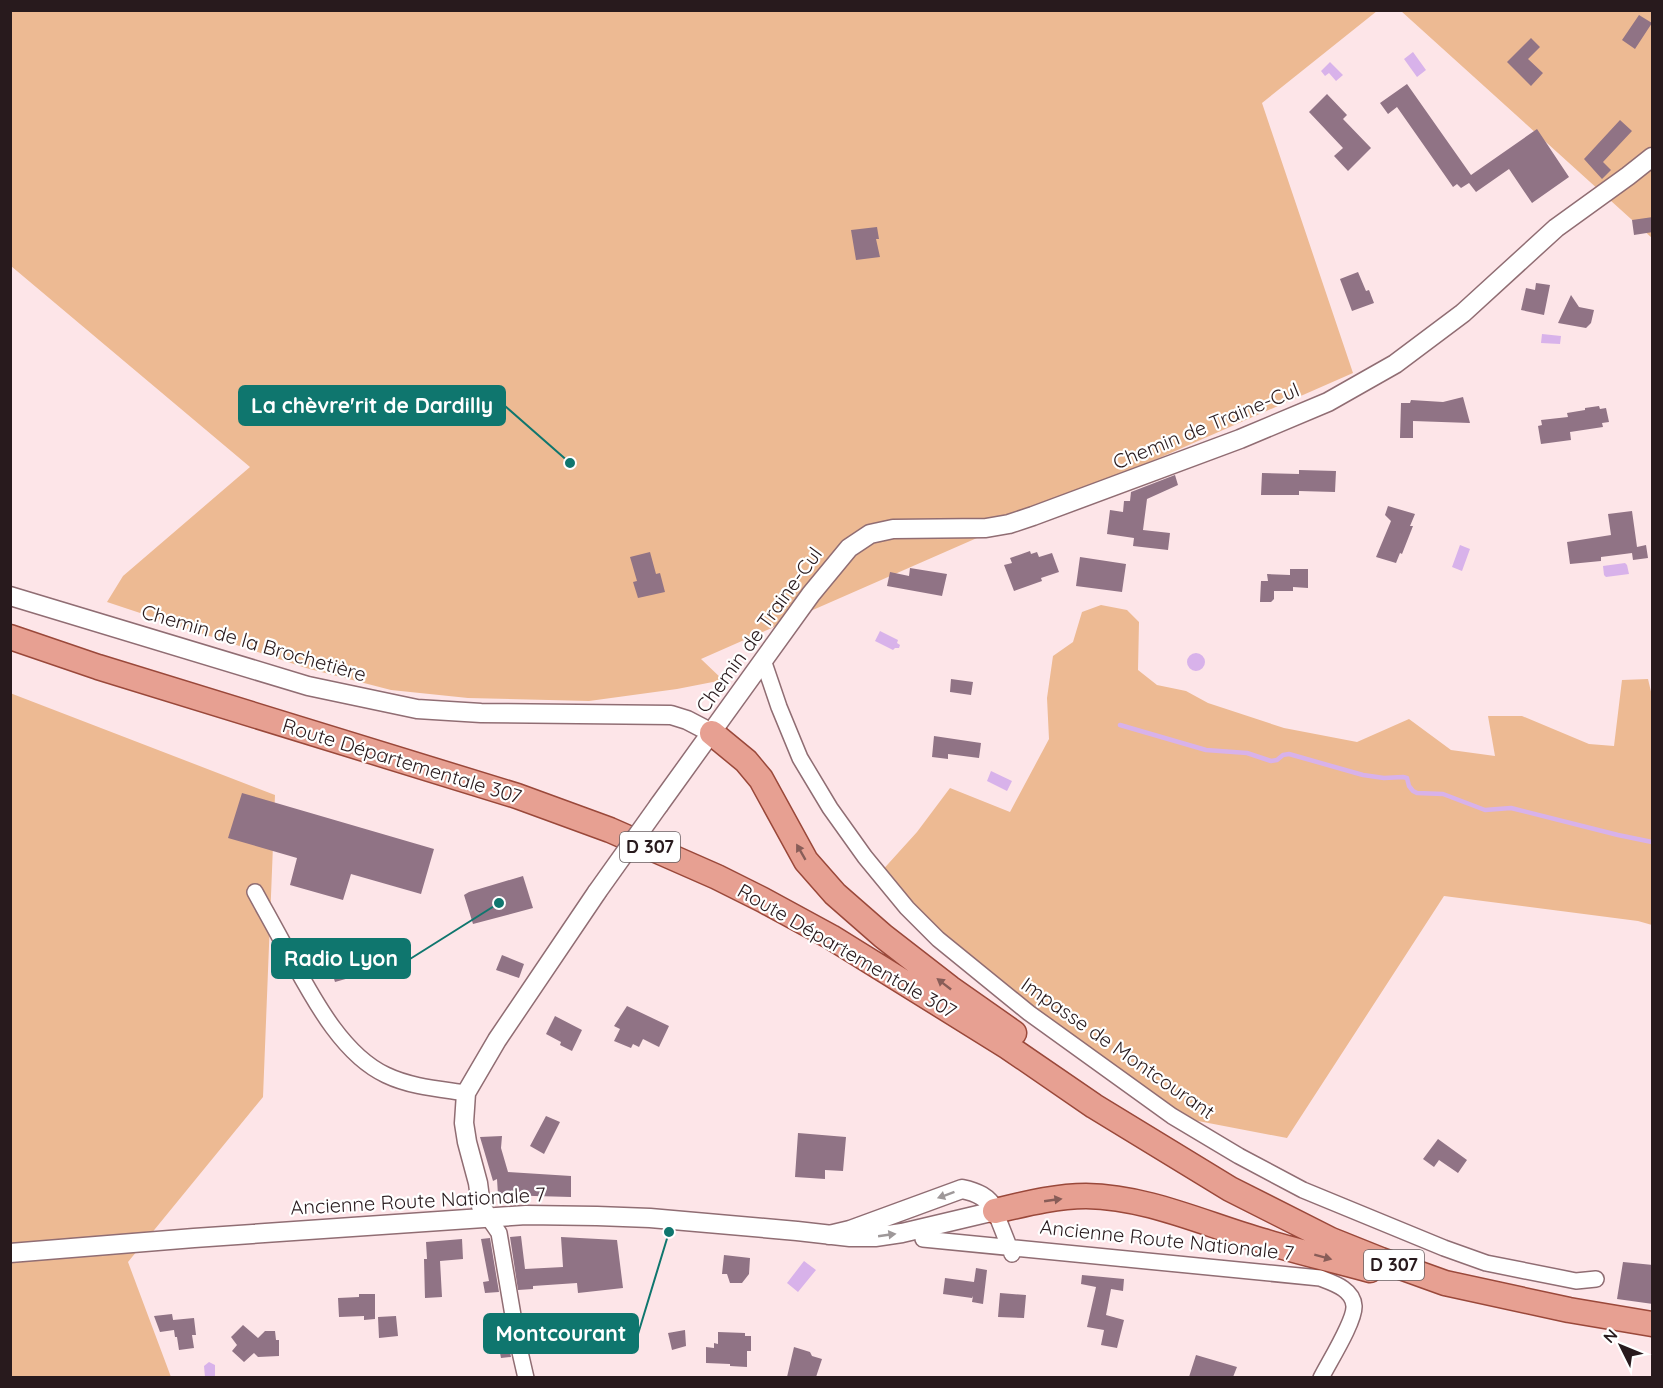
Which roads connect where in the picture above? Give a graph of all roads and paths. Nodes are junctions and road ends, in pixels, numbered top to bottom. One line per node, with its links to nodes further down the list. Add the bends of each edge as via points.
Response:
1 (1653, 157): 4 (street, Chemin de Traine-Cul, via 1556,228 1463,313 1395,364 1328,402 1240,439 1009,524 968,529 894,529 870,534 834,564)
2 (10, 597): 5 (street, Chemin de la Brochetière, via 308,686 417,709 671,715)
3 (10, 637): 8 (main road, Route Départementale 307 / D 307, via 517,796 610,830 717,877 831,937)
4 (763, 660): 5 (street, Chemin de Traine-Cul); 15 (street, Impasse de Montcourant, via 800,758 861,852 938,939 1029,1013 1172,1116 1303,1190 1486,1263 1576,1281)
5 (712, 733): 7 (street, Chemin de Traine-Cul, bridge, via 597,892); 8 (main road, one-way to 5, via 950,988 855,914 806,861 761,779 746,760)
6 (255, 892): 7 (street, via 317,1004 336,1032 363,1060 386,1075)
7 (466, 1093): 10 (street, Chemin de Traine-Cul, via 467,1142)
8 (1230, 1189): 16 (main road, Route Départementale 307 / D 307, via 1330,1240 1445,1283)
9 (995, 1211): 11 (street, Ancienne Route Nationale 7, one-way to 9, via 875,1237); 11 (street, Ancienne Route Nationale 7, one-way to 11, via 984,1197 962,1190); 13 (street, Ancienne Route Nationale 7); 16 (main road, one-way to 16, via 1085,1196 1135,1201 1452,1293)
10 (488, 1217): 11 (street, Ancienne Route Nationale 7, via 650,1218); 14 (street, Ancienne Route Nationale 7); 18 (street, via 499,1233)
11 (829, 1234)
12 (923, 1239): 13 (street, Ancienne Route Nationale 7)
13 (1011, 1250): 19 (street, Ancienne Route Nationale 7, via 1320,1278 1338,1284 1354,1305 1351,1321)
14 (10, 1253)
15 (1596, 1279)
16 (1569, 1310): 17 (main road, Route Départementale 307 / D 307)
17 (1653, 1324)
18 (526, 1377)
19 (1321, 1377)

